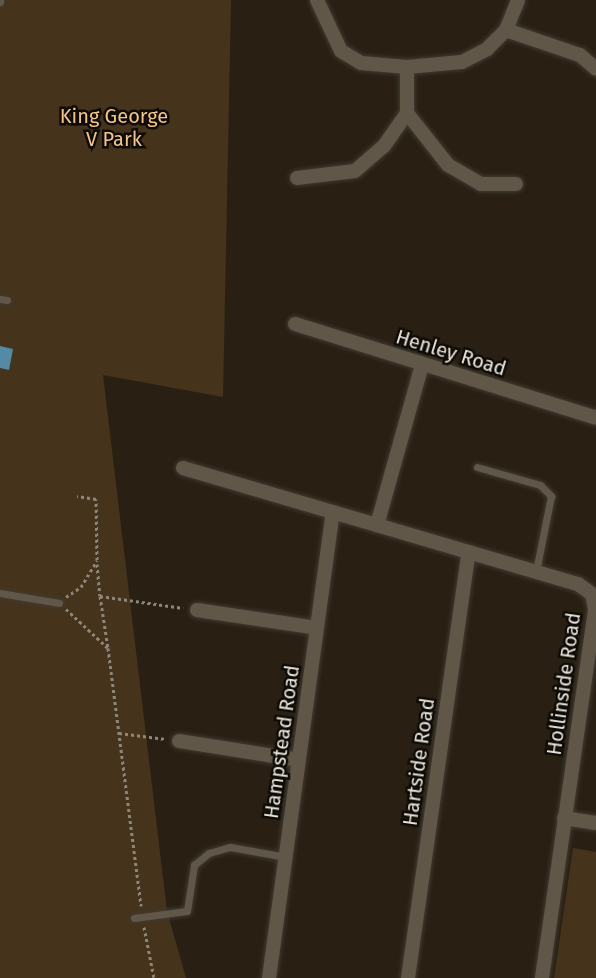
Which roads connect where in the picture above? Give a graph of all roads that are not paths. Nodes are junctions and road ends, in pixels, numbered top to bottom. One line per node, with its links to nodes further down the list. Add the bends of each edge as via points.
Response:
1 (317, 0): 4 (street, via 341,51 361,63)
2 (518, 0): 3 (street)
3 (506, 30): 4 (street, via 487,50 462,62); 5 (street, via 580,55)
4 (407, 67): 6 (street)
5 (596, 69)
6 (407, 113): 7 (street, via 384,146 355,171); 8 (street, via 448,165 481,184)
7 (297, 178)
8 (516, 184)
9 (295, 324): 10 (street, Henley Road)
10 (422, 365): 11 (street, Henley Road); 15 (street)
11 (596, 418)
12 (477, 467): 17 (lane, via 540,485 550,496)
13 (183, 468): 14 (street, Hollinside Road)
14 (333, 512): 15 (street, Hollinside Road); 21 (street, Hampstead Road)
15 (377, 525): 16 (street, Hollinside Road)
16 (469, 552): 17 (street, Hollinside Road); 29 (street, Hartside Road)
17 (536, 571): 24 (street, Hollinside Road, via 584,586 595,605)
18 (0, 593): 19 (lane)
19 (58, 603)
20 (197, 610): 21 (street)
21 (317, 628): 23 (street, Hampstead Road)
22 (179, 741): 23 (street)
23 (299, 760): 26 (street, Hampstead Road)
24 (564, 818): 25 (street); 30 (street, Hollinside Road)
25 (596, 823)
26 (286, 857): 27 (lane, via 230,848 209,853 194,865 187,911); 28 (street, Hampstead Road)
27 (134, 918)
28 (269, 978)
29 (408, 978)
30 (542, 978)

